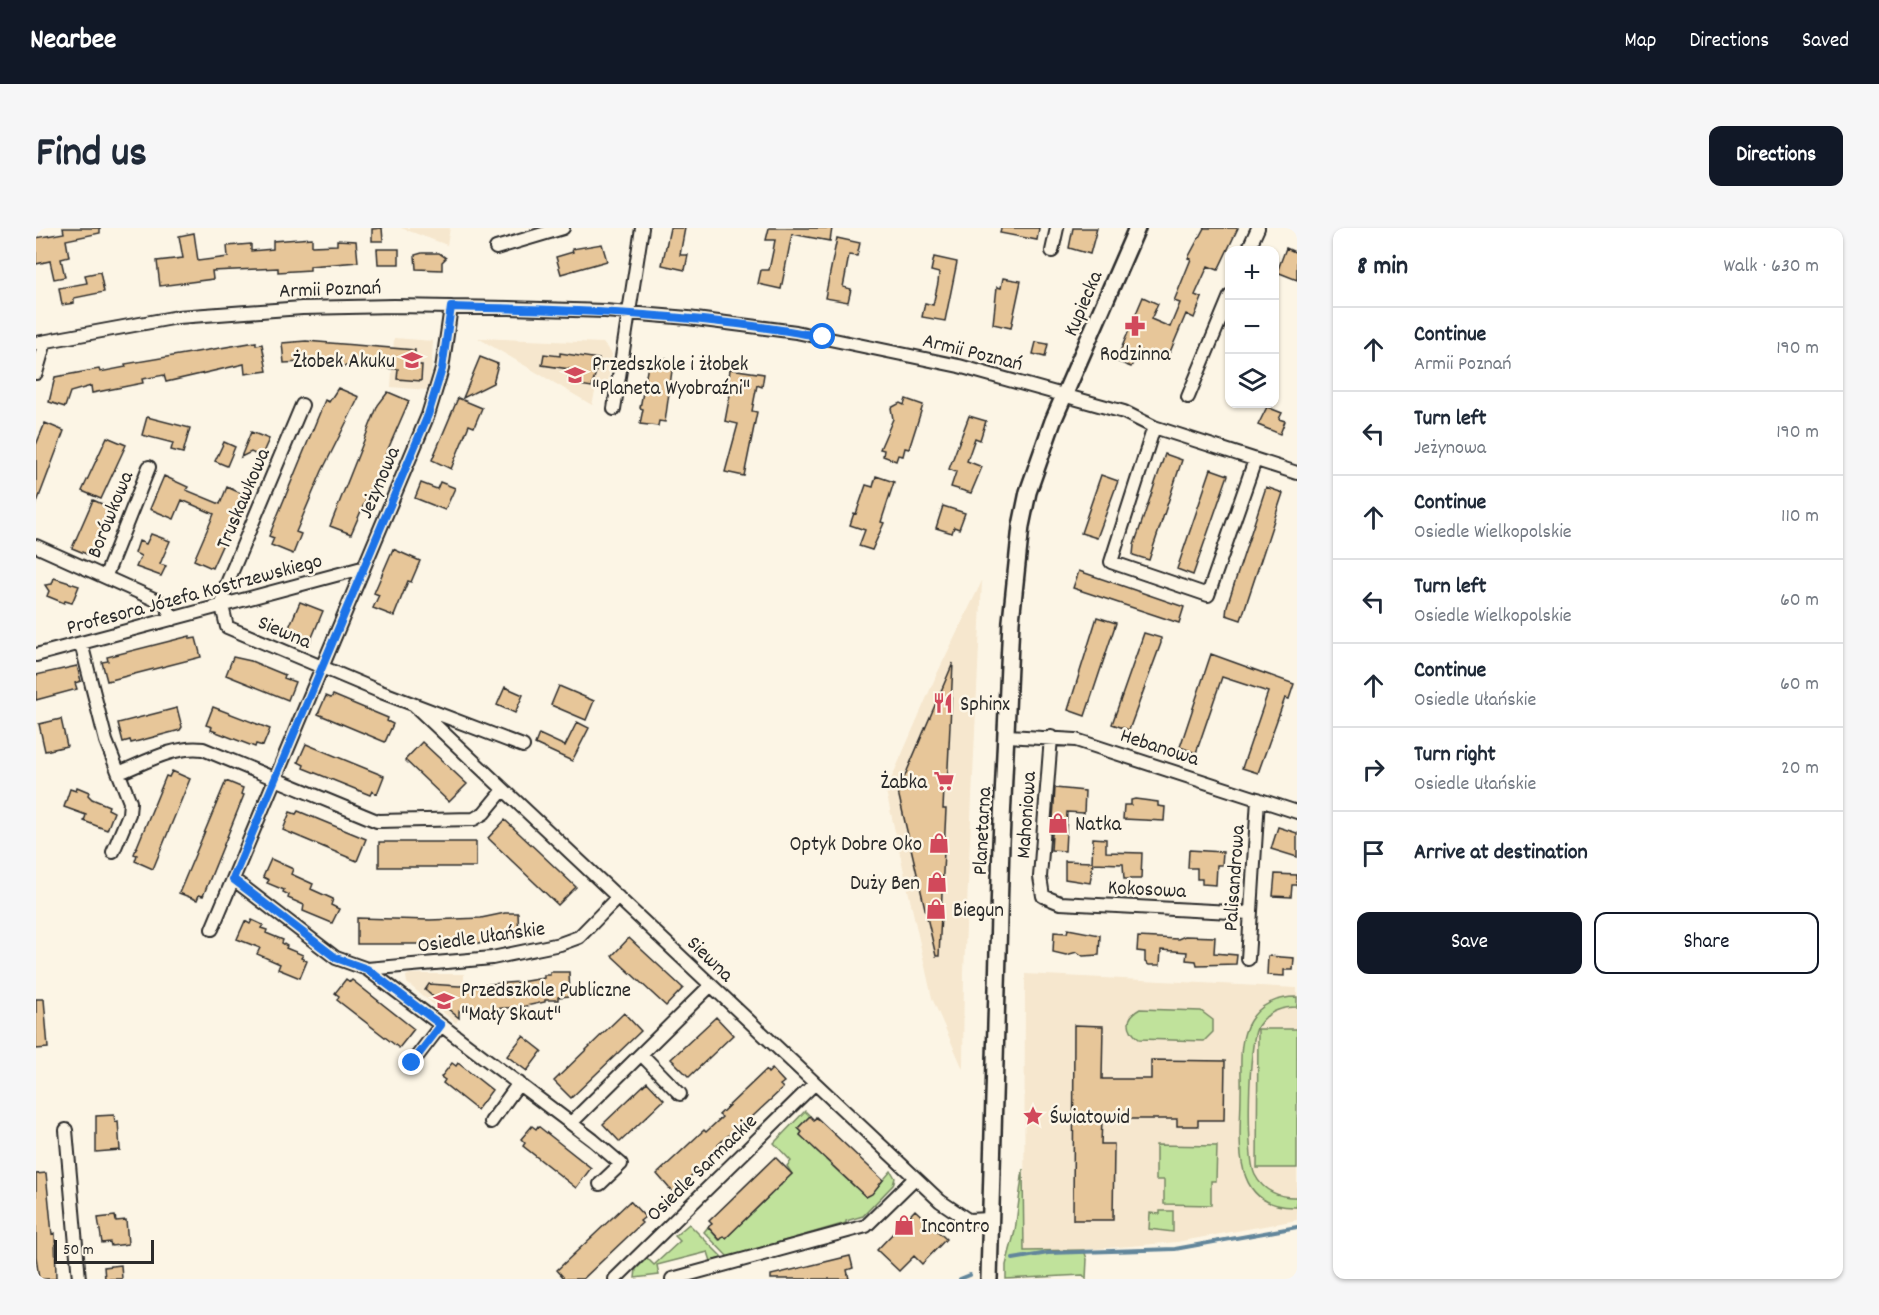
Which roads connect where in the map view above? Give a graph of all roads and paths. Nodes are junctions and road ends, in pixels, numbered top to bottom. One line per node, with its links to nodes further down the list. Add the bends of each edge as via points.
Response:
1 (563, 228): 7 (street)
2 (642, 228): 11 (street)
3 (1057, 228): 8 (street)
4 (1137, 228): 14 (street, Kupiecka)
5 (1258, 228): 6 (street)
6 (1250, 246)
7 (496, 248)
8 (1052, 251)
9 (1228, 300): 15 (street)
10 (451, 307): 11 (street, Armii Poznań); 12 (street, Armii Poznań, via 215,313); 23 (street, Jeżynowa, via 437,389)
11 (628, 313): 14 (street, Armii Poznań, via 727,322 823,337); 17 (street)
12 (41, 343): 13 (street)
13 (36, 373)
14 (1065, 394): 18 (street, Armii Poznań, via 1124,412); 31 (street, Planetarna, via 1038,460 1021,526 1012,600)
15 (1188, 397)
16 (302, 405): 25 (street, Truskawkowa, via 225,588)
17 (614, 409)
18 (1154, 427): 19 (street, Armii Poznań); 19 (street, via 1111,562 1208,596)
19 (1255, 460): 21 (street, Armii Poznań)
20 (150, 467): 24 (street, Borówkowa)
21 (1297, 473)
22 (36, 546): 24 (street)
23 (362, 568): 25 (street, Profesora Józefa Kostrzewskiego); 29 (street, Jeżynowa)
24 (106, 575): 26 (street, via 165,604)
25 (222, 606): 26 (street, Profesora Józefa Kostrzewskiego); 29 (street, Siewna, via 225,622 232,630)
26 (173, 619): 27 (street, Profesora Józefa Kostrzewskiego)
27 (81, 643): 28 (street, Profesora Józefa Kostrzewskiego); 34 (street, via 106,741)
28 (36, 654)
29 (320, 667): 30 (street, Siewna); 35 (street, Jeżynowa)
30 (414, 705): 33 (street, Siewna); 36 (street, Siewna)
31 (1007, 736): 32 (street, Hebanowa); 59 (street, Planetarna)
32 (1051, 737): 37 (street, Hebanowa, via 1086,742); 41 (street, Mahoniowa, via 1040,877)
33 (523, 746)
34 (119, 773): 35 (street, via 154,758 195,748); 39 (street, via 130,808)
35 (274, 779): 36 (street, via 377,821 474,819); 40 (street, Jeżynowa)
36 (503, 790): 42 (street, Siewna)
37 (1258, 799): 38 (street, Hebanowa); 43 (street, Palisandrowa)
38 (1297, 812)
39 (113, 852)
40 (233, 879): 44 (street, Jeżynowa); 46 (street, Osiedle Ułańskie, via 336,958)
41 (1043, 896): 43 (street, Kokosowa, via 1060,903)
42 (618, 897): 46 (street, Osiedle Ułańskie, via 579,937 560,944 492,958); 47 (street, Siewna)
43 (1250, 913): 45 (street, Palisandrowa)
44 (212, 929)
45 (1248, 959)
46 (367, 969): 48 (street, Osiedle Ułańskie)
47 (711, 985): 49 (street); 52 (street, Siewna)
48 (441, 1025): 50 (street); 51 (street, Osiedle Ułańskie)
49 (641, 1054): 53 (street); 55 (street)
50 (412, 1063)
51 (519, 1083): 54 (street); 55 (street, Osiedle Ułańskie)
52 (814, 1084): 57 (street, Siewna); 61 (street, Osiedle Sarmackie)
53 (680, 1094)
54 (491, 1122)
55 (571, 1123): 58 (street, Osiedle Ułańskie, via 621,1164)
56 (66, 1130): 60 (street)
57 (915, 1178): 59 (street, Siewna, via 960,1216); 62 (street, via 866,1226)
58 (600, 1184)
59 (990, 1219): 63 (street, Planetarna)
60 (79, 1279)
61 (615, 1279)
62 (672, 1279)
63 (989, 1279)

